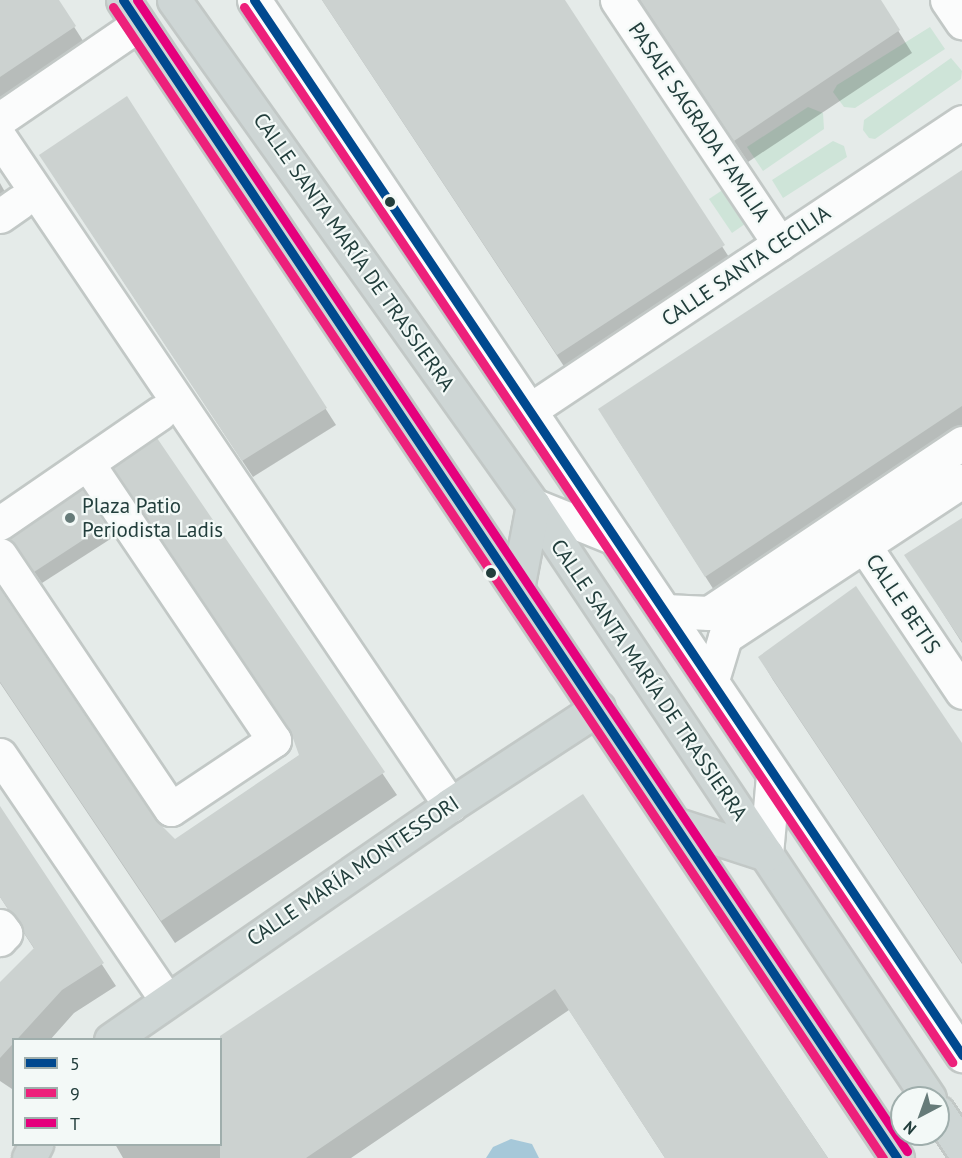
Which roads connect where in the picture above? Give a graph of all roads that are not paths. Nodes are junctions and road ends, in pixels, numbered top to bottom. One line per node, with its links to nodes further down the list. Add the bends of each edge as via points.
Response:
1 (174, 0): 16 (main road, CALLE SANTA MARÍA DE TRASSIERRA)
2 (254, 0): 11 (street)
3 (617, 0): 10 (street, PASAJE SAGRADA FAMILIA)
4 (947, 0): 6 (street)
5 (131, 12): 7 (street); 21 (main road)
6 (962, 22)
7 (0, 119)
8 (962, 122): 10 (street, CALLE SANTA CECILIA)
9 (0, 138): 28 (street)
10 (780, 244): 11 (street, CALLE SANTA CECILIA)
11 (530, 410): 19 (street)
12 (160, 413): 14 (street)
13 (962, 443): 18 (street)
14 (87, 463): 17 (street); 20 (street, via 274,740 171,809)
15 (962, 481): 18 (street)
16 (533, 505): 19 (street, CALLE SANTA MARÍA DE TRASSIERRA); 21 (main road, CALLE SANTA MARÍA DE TRASSIERRA); 30 (main road, CALLE SANTA MARÍA DE TRASSIERRA)
17 (0, 523)
18 (855, 532): 22 (street, via 709,613); 23 (street, via 725,637); 24 (street, CALLE BETIS)
19 (615, 538): 22 (street)
20 (0, 555)
21 (517, 589): 25 (main road)
22 (665, 611): 23 (street)
23 (712, 680): 27 (street)
24 (962, 692)
25 (598, 708): 28 (main road, CALLE MARÍA MONTESSORI); 29 (main road)
26 (0, 755): 33 (street)
27 (773, 775): 30 (street, CALLE SANTA MARÍA DE TRASSIERRA); 35 (street)
28 (450, 805): 33 (main road, CALLE MARÍA MONTESSORI)
29 (677, 825): 30 (main road, CALLE SANTA MARÍA DE TRASSIERRA); 39 (main road)
30 (766, 854): 36 (main road, CALLE SANTA MARÍA DE TRASSIERRA)
31 (0, 926): 32 (street, via 5,933)
32 (0, 939)
33 (166, 999): 34 (main road, CALLE MARÍA MONTESSORI)
34 (114, 1038)
35 (962, 1055)
36 (921, 1086)
37 (950, 1130): 38 (main road)
38 (962, 1148)
39 (897, 1158)

